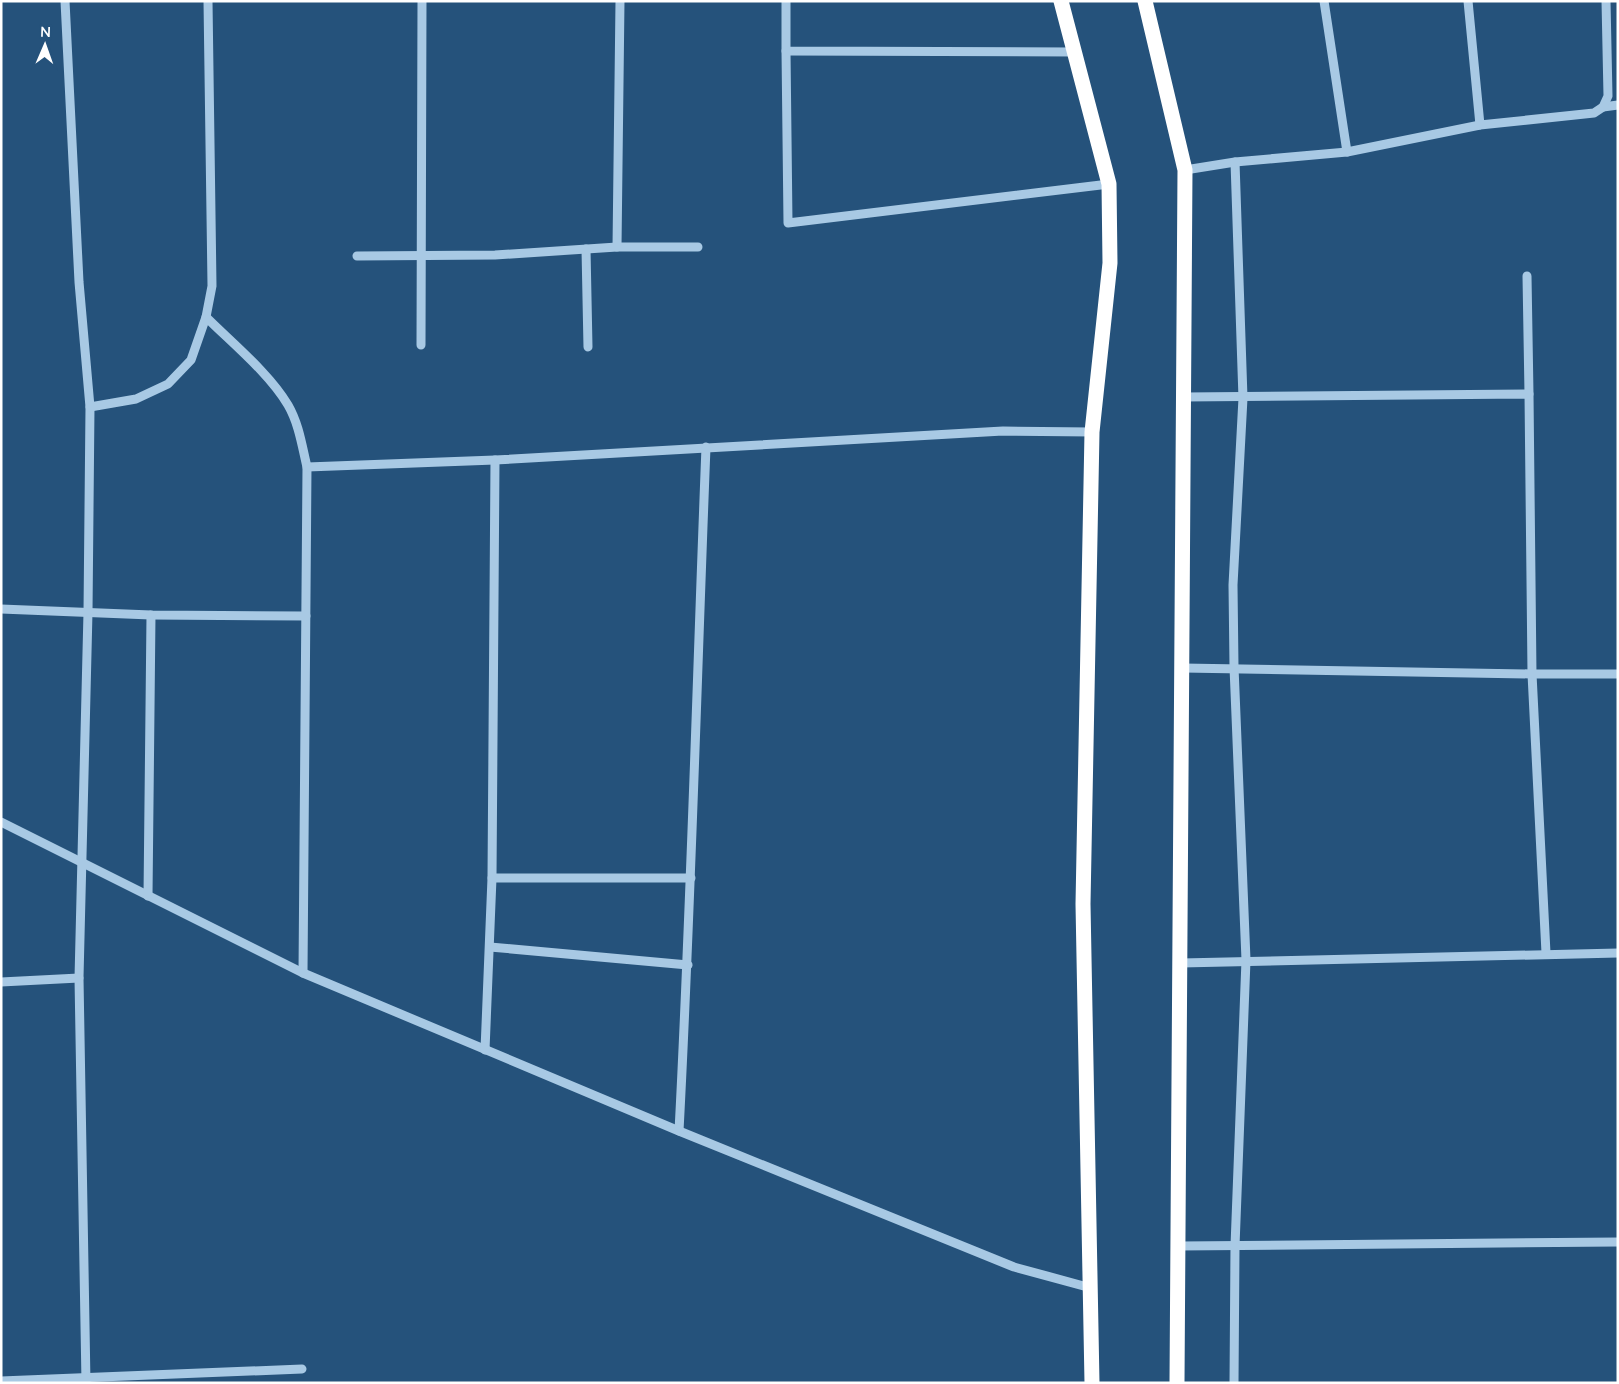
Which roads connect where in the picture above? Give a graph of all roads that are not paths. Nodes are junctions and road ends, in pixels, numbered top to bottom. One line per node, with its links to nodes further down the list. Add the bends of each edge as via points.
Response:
1 (65, 1): 32 (street, via 79,282)
2 (208, 1): 26 (street, via 212,286)
3 (422, 1): 23 (street)
4 (620, 1): 20 (street)
5 (786, 1): 11 (street)
6 (1061, 1): 12 (highway)
7 (1145, 1): 18 (highway)
8 (1324, 1): 16 (street)
9 (1468, 1): 15 (street)
10 (1606, 1): 14 (street, via 1608,96)
11 (786, 52): 12 (street); 19 (street, via 788,223)
12 (1075, 52): 19 (highway)
13 (1618, 105): 14 (street)
14 (1603, 107): 15 (street, via 1594,113)
15 (1480, 124): 16 (street)
16 (1347, 152): 17 (street)
17 (1235, 162): 18 (street); 31 (street)
18 (1185, 170): 30 (highway)
19 (1109, 184): 33 (highway, via 1110,262)
20 (618, 247): 21 (street); 22 (street)
21 (698, 247)
22 (586, 249): 23 (street, via 496,255); 28 (street)
23 (420, 255): 24 (street); 27 (street)
24 (357, 256)
25 (1526, 276): 29 (street)
26 (206, 317): 32 (street, via 191,360 168,384 136,399); 36 (street, via 274,386 288,405 299,432)
27 (421, 345)
28 (588, 347)
29 (1529, 394): 31 (street); 43 (street)
30 (1184, 397): 31 (street); 41 (highway)
31 (1243, 398): 42 (street, via 1233,585)
32 (90, 408): 38 (street)
33 (1092, 432): 34 (street, via 1003,431); 64 (highway, via 1083,904)
34 (706, 447): 35 (street); 48 (street)
35 (495, 460): 36 (street); 47 (street)
36 (307, 467): 40 (street)
37 (1, 609): 38 (street)
38 (88, 612): 39 (street); 46 (street)
39 (151, 615): 40 (street); 49 (street)
40 (306, 616): 56 (street)
41 (1183, 668): 42 (street); 54 (highway)
42 (1234, 668): 43 (street); 53 (street)
43 (1532, 674): 44 (street); 51 (street)
44 (1618, 674)
45 (1, 822): 46 (street)
46 (81, 862): 49 (street); 57 (street)
47 (492, 878): 48 (street); 50 (street)
48 (691, 878): 55 (street)
49 (148, 896): 56 (street)
50 (490, 947): 55 (street); 59 (street)
51 (1546, 953): 52 (street); 53 (street)
52 (1618, 953)
53 (1246, 960): 54 (street); 63 (street)
54 (1181, 963): 62 (highway)
55 (688, 965): 60 (street)
56 (303, 973): 59 (street)
57 (78, 978): 58 (street); 67 (street)
58 (1, 982)
59 (485, 1050): 60 (street)
60 (679, 1131): 64 (street, via 1014,1267)
61 (1618, 1242): 63 (street)
62 (1179, 1246): 63 (street); 69 (highway)
63 (1235, 1246): 70 (street)
64 (1091, 1288): 68 (highway)
65 (302, 1370): 67 (street)
66 (1, 1380): 67 (street)
67 (86, 1380)
68 (1092, 1383)
69 (1178, 1383)
70 (1234, 1383)

